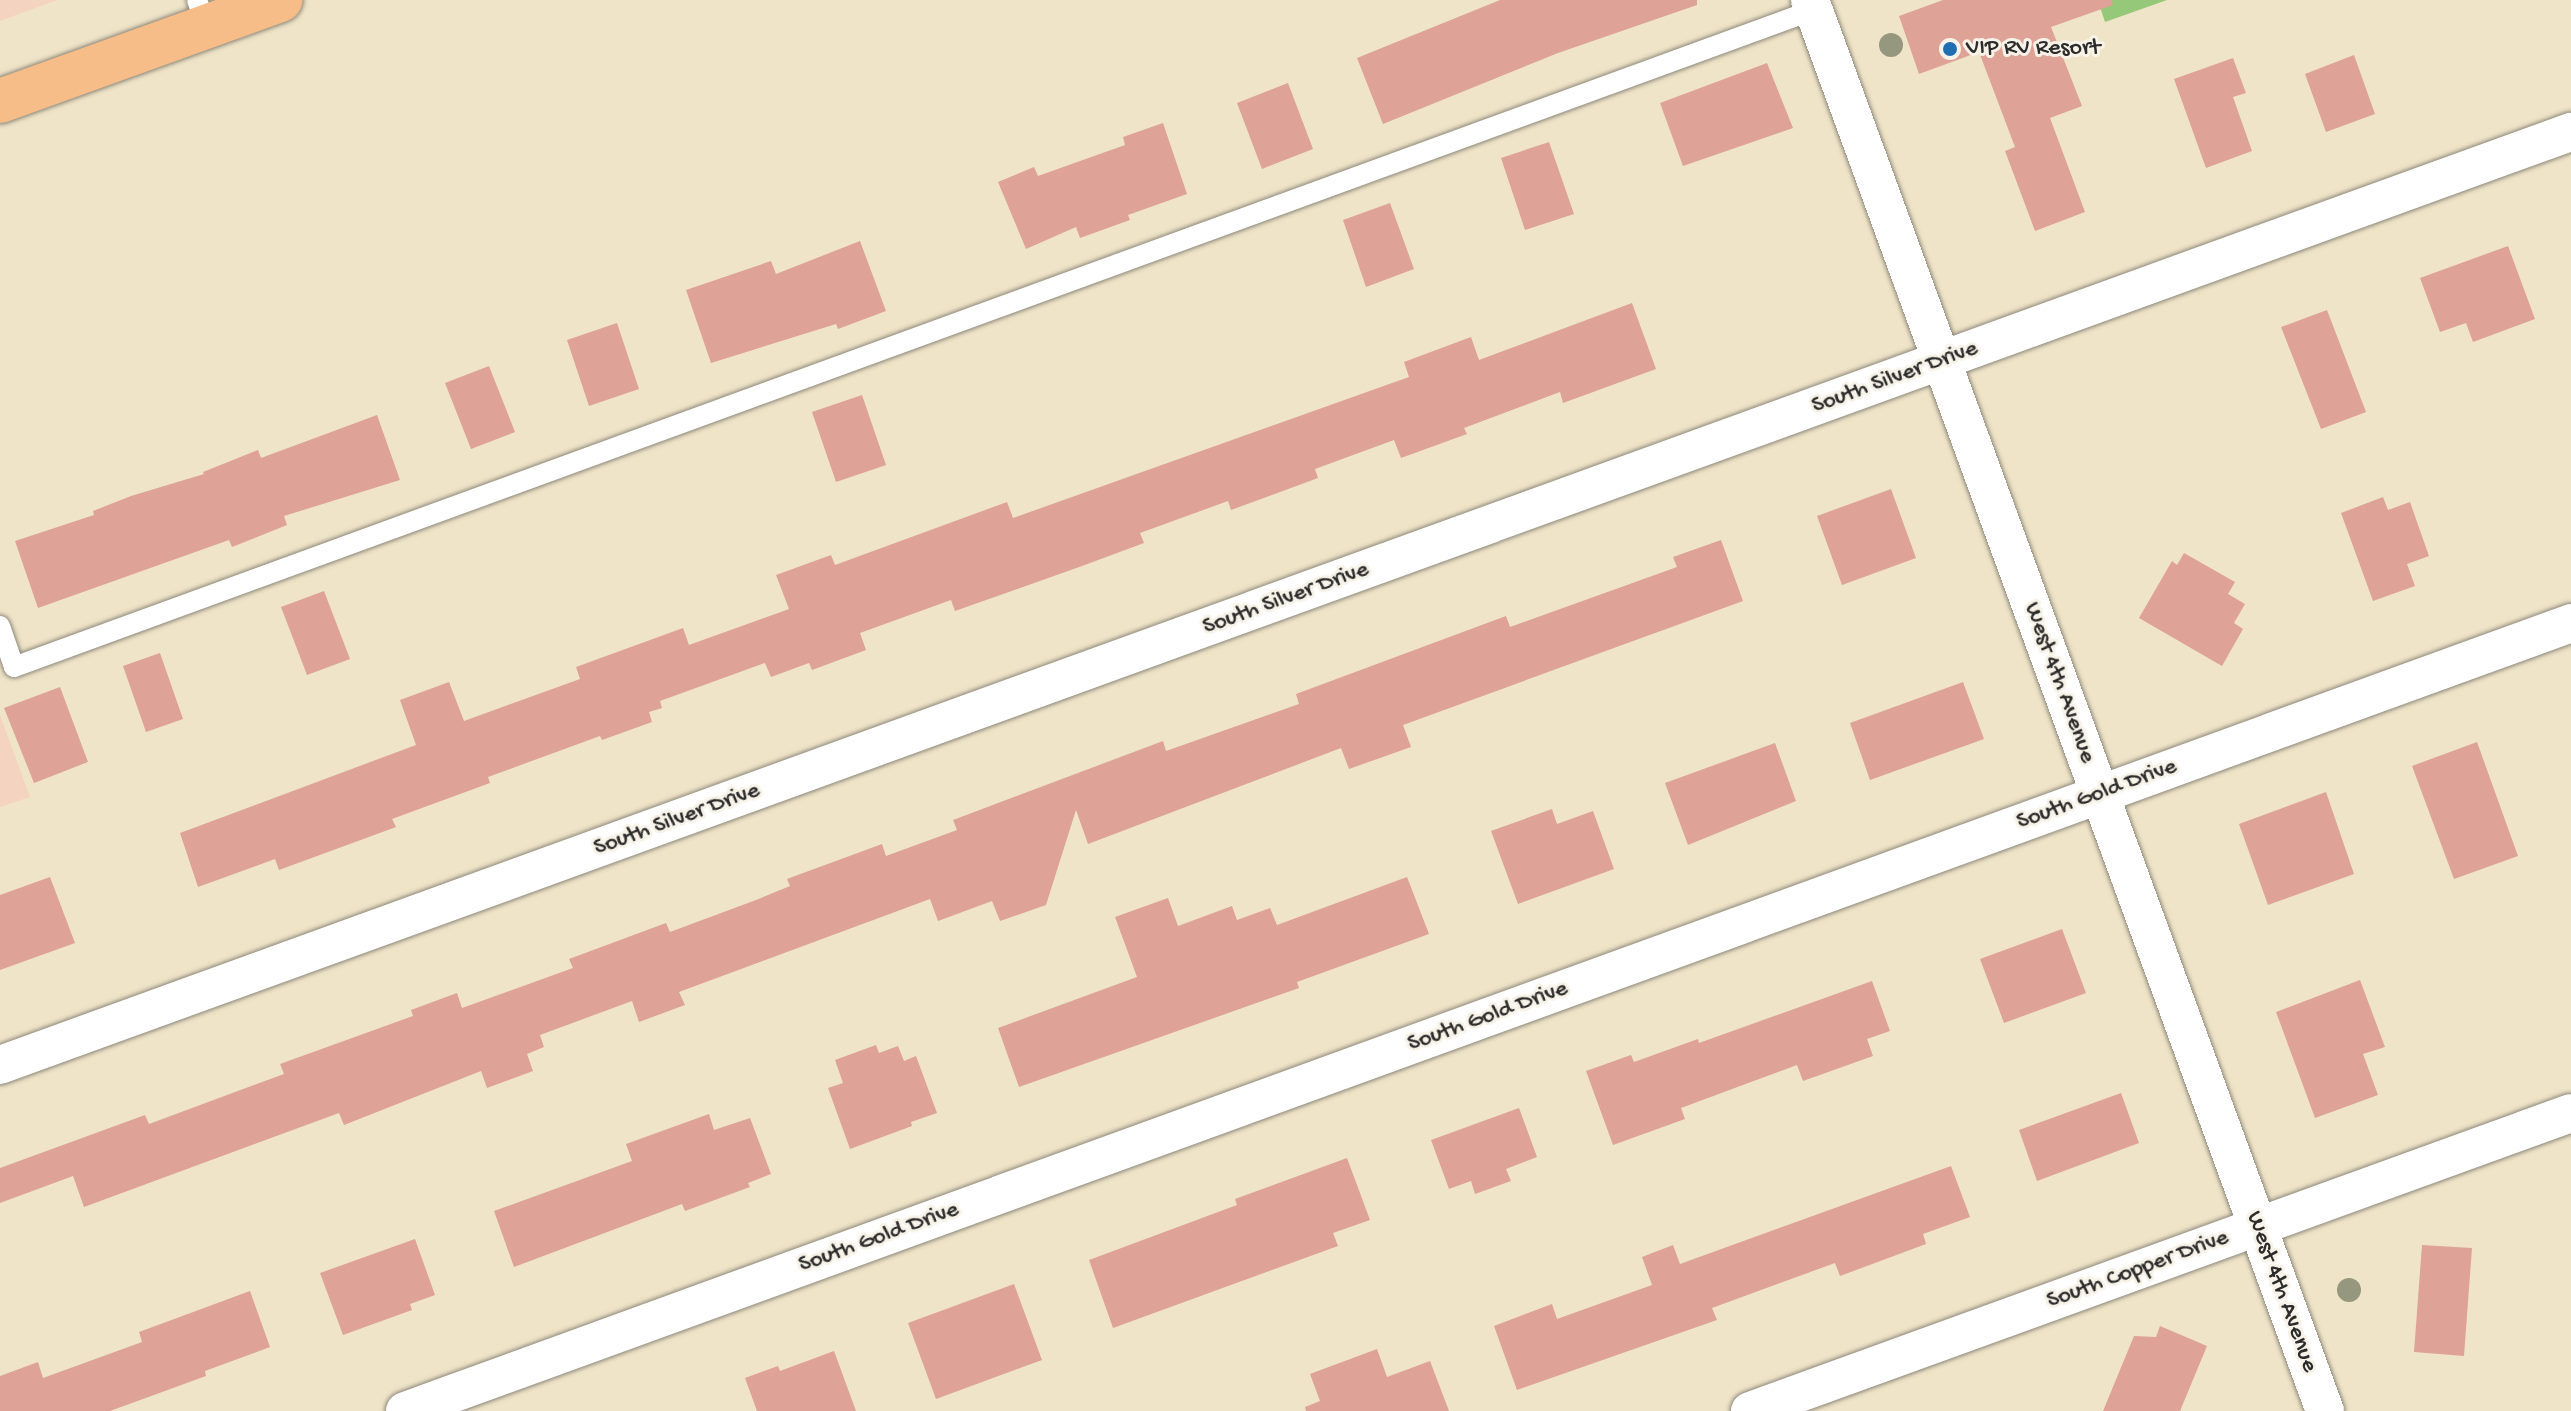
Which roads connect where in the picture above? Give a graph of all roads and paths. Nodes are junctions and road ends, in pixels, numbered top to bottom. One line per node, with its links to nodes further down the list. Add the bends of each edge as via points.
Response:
1 (280, 0): 3 (main road)
2 (1812, 5): 6 (street, West 4th Avenue); 8 (lane, via 14,667)
3 (202, 13): 4 (main road)
4 (0, 101)
5 (2571, 132): 6 (street, South Silver Drive)
6 (1943, 361): 9 (street, West 4th Avenue); 10 (street, South Silver Drive)
7 (2571, 623): 9 (street, South Gold Drive)
8 (0, 626)
9 (2100, 794): 12 (street, West 4th Avenue); 13 (street, South Gold Drive)
10 (0, 1065)
11 (2571, 1113): 12 (street, South Copper Drive)
12 (2256, 1227): 14 (street, South Copper Drive); 15 (street, West 4th Avenue)
13 (405, 1411)
14 (1750, 1411)
15 (2325, 1411)

